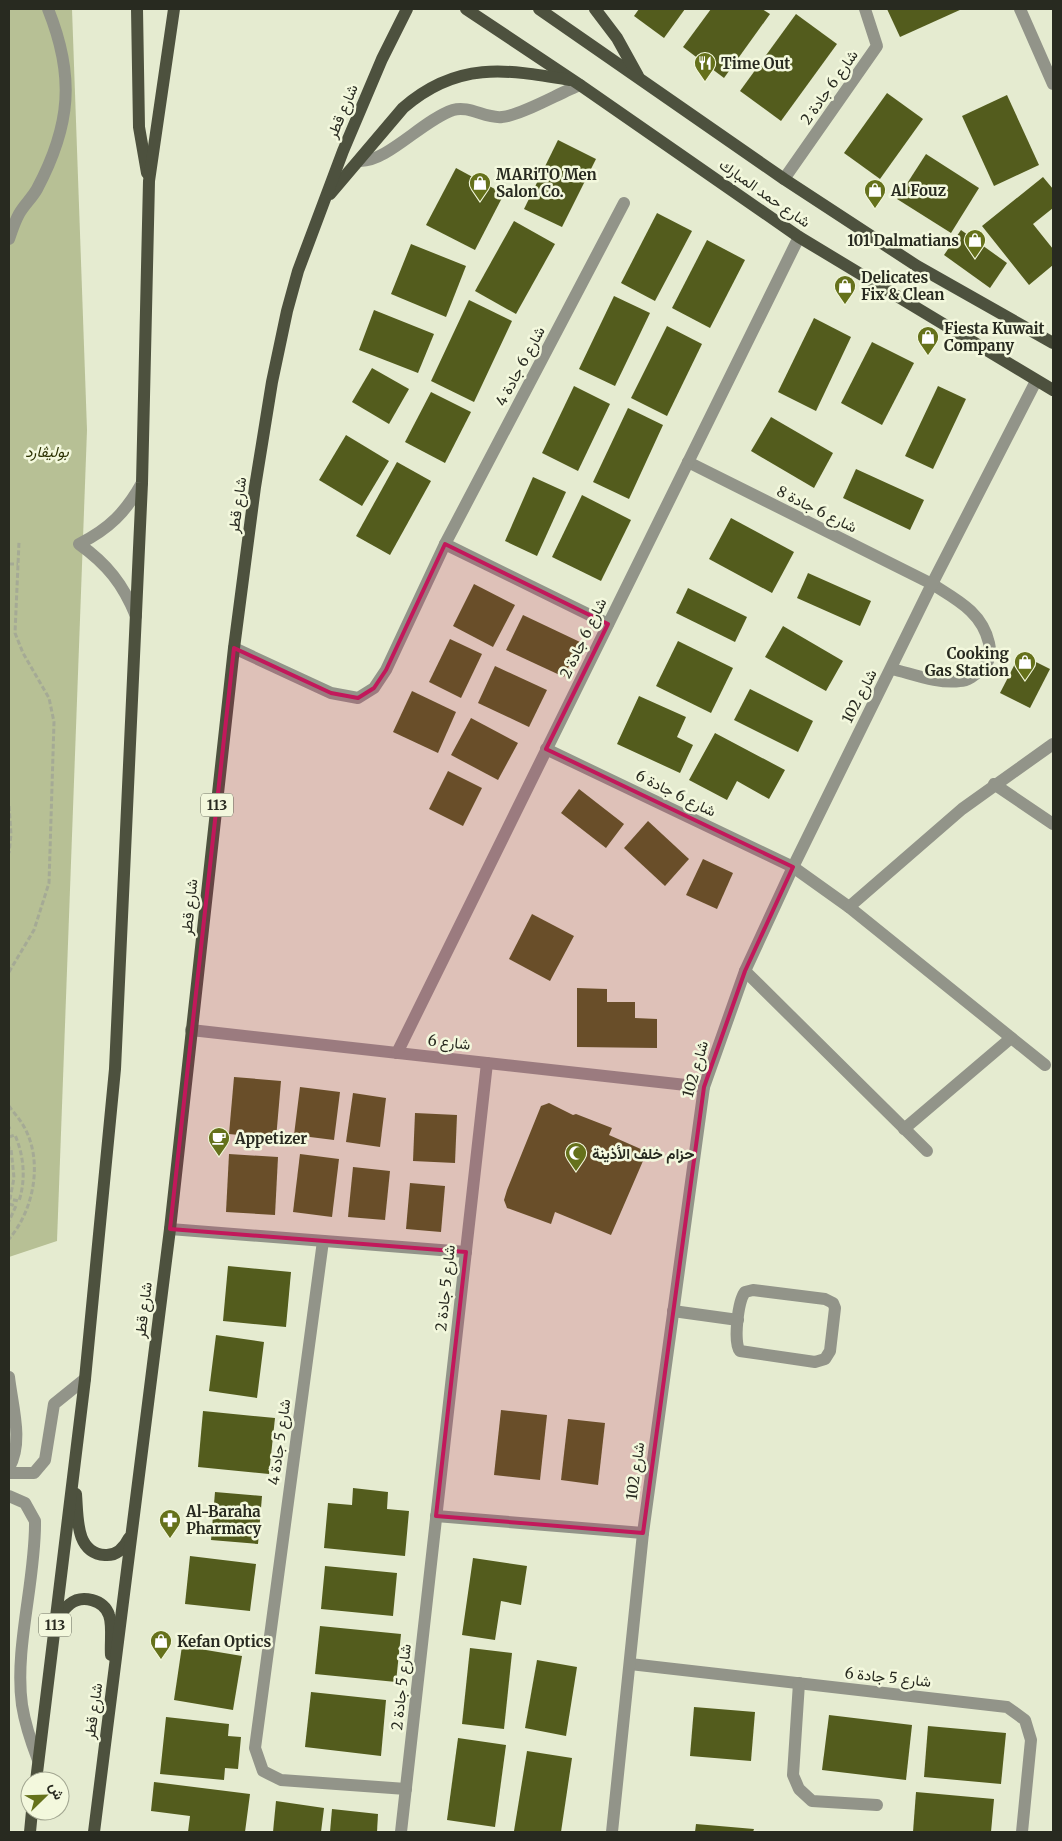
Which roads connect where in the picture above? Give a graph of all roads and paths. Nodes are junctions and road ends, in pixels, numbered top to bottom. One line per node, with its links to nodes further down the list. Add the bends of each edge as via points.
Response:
1 (48, 9): 18 (street, via 64,56 66,114 55,149 36,190)
2 (137, 9): 15 (main road, via 139,127)
3 (174, 9): 15 (main road, 113)
4 (407, 9): 16 (main road, شارع قطر / 113, via 382,59)
5 (466, 9): 11 (main road, شارع حمد المبارك)
6 (539, 9): 10 (main road, شارع حمد المبارك)
7 (595, 9): 10 (main road, via 617,38)
8 (865, 9): 14 (street, شارع 6 جادة 2, via 877,46)
9 (1020, 9): 12 (street)
10 (639, 78): 14 (main road, شارع حمد المبارك)
11 (577, 83): 13 (street, via 504,117 452,110 418,128 374,160); 13 (main road, via 501,70 456,76 415,98); 19 (main road, شارع حمد المبارك)
12 (1053, 84)
13 (360, 161): 16 (main road)
14 (784, 179): 21 (main road, شارع حمد المبارك, via 917,266)
15 (149, 181): 25 (main road, 113)
16 (325, 199): 33 (main road, شارع قطر / 113, via 298,271 272,382)
17 (624, 203): 27 (street, شارع 6 جادة 4)
18 (14, 213): 20 (street)
19 (799, 237): 22 (main road, شارع حمد المبارك); 24 (street, شارع 6 جادة 2)
20 (9, 238)
21 (1053, 341)
22 (1036, 381): 23 (main road, شارع حمد المبارك); 30 (street, شارع 102)
23 (1053, 390)
24 (688, 462): 30 (street, شارع 6 جادة 8); 32 (street, شارع 6 جادة 2)
25 (142, 483): 31 (main road, 113); 31 (street, via 132,503 117,520 79,544 114,574)
26 (18, 542): 29 (path)
27 (444, 544): 32 (street); 33 (street, شارع 6 جادة 4, via 386,670 374,688 358,698 331,693)
28 (9, 564): 29 (path)
29 (18, 564): 44 (path, via 15,633 49,698 54,722 49,883 34,930)
30 (932, 584): 34 (street, شارع 102); 34 (street, شارع 6 جادة 8, via 978,616 987,632 991,652 985,665 961,682)
31 (136, 616): 65 (main road, 113, via 115,1068)
32 (608, 624): 36 (street, شارع 6 جادة 2)
33 (234, 648): 45 (main road, شارع قطر / 113)
34 (892, 669): 41 (street, شارع 102)
35 (1053, 744): 37 (street)
36 (546, 749): 41 (street, شارع 6 جادة 6); 47 (street, شارع 6 جادة 2)
37 (994, 784): 39 (street); 42 (street)
38 (9, 806): 40 (path)
39 (1053, 824)
40 (9, 854)
41 (793, 867): 42 (street, شارع 6 جادة 6); 43 (street, شارع 102)
42 (849, 907): 46 (street, شارع 6 جادة 6)
43 (745, 971): 50 (street, شارع 102); 52 (street)
44 (9, 972)
45 (191, 1030): 47 (street, شارع 6); 58 (main road, شارع قطر / 113)
46 (1011, 1038): 49 (street, شارع 6 جادة 6); 52 (street)
47 (396, 1053): 48 (street, شارع 6)
48 (487, 1063): 50 (street, شارع 6); 61 (street, شارع 5 جادة 2)
49 (1045, 1065)
50 (704, 1087): 62 (street, شارع 102)
51 (9, 1106): 59 (path, via 24,1126 32,1146 35,1173 21,1225)
52 (904, 1129): 55 (street)
53 (9, 1137): 54 (path, via 15,1135 22,1161 24,1178 19,1201 10,1199 14,1165)
54 (9, 1148)
55 (928, 1152)
56 (9, 1204): 57 (path, via 16,1206)
57 (9, 1221)
58 (170, 1229): 60 (street); 72 (main road, شارع قطر / 113)
59 (9, 1239)
60 (323, 1241): 61 (street); 79 (street, شارع 5 جادة 4, via 255,1748 263,1771 281,1780)
61 (466, 1252): 70 (street, شارع 5 جادة 2)
62 (673, 1311): 63 (street); 71 (street, شارع 102)
63 (738, 1320): 63 (street, via 741,1298 749,1290 825,1299 835,1308 830,1351 820,1362 740,1351 736,1344)
64 (9, 1377): 66 (street, via 17,1441 16,1454)
65 (85, 1379): 67 (main road, 113); 68 (street, via 54,1404 46,1460 34,1473)
66 (9, 1468)
67 (74, 1470): 72 (main road, via 80,1534 86,1547 97,1555 110,1556 123,1549); 73 (main road, 113)
68 (9, 1473)
69 (9, 1496): 77 (street, via 26,1503 35,1521 21,1675 22,1704)
70 (436, 1516): 71 (street); 79 (street, شارع 5 جادة 2)
71 (643, 1533): 74 (street, شارع 102)
72 (131, 1534): 76 (main road, شارع قطر / 113)
73 (55, 1622): 76 (main road, via 70,1603 84,1599 96,1601 110,1616); 77 (main road, 113)
74 (630, 1664): 75 (street, شارع 5 جادة 6); 83 (street, شارع 102)
75 (799, 1683): 80 (street, via 793,1775 800,1789 812,1801); 84 (street, شارع 5 جادة 6, via 1007,1707 1025,1720 1031,1740)
76 (110, 1705): 81 (main road, شارع قطر / 113)
77 (38, 1760): 78 (main road, 113)
78 (37, 1771)
79 (406, 1789): 82 (street, شارع 5 جادة 2)
80 (877, 1805)
81 (94, 1832)
82 (401, 1832)
83 (612, 1832)
84 (1022, 1832)

